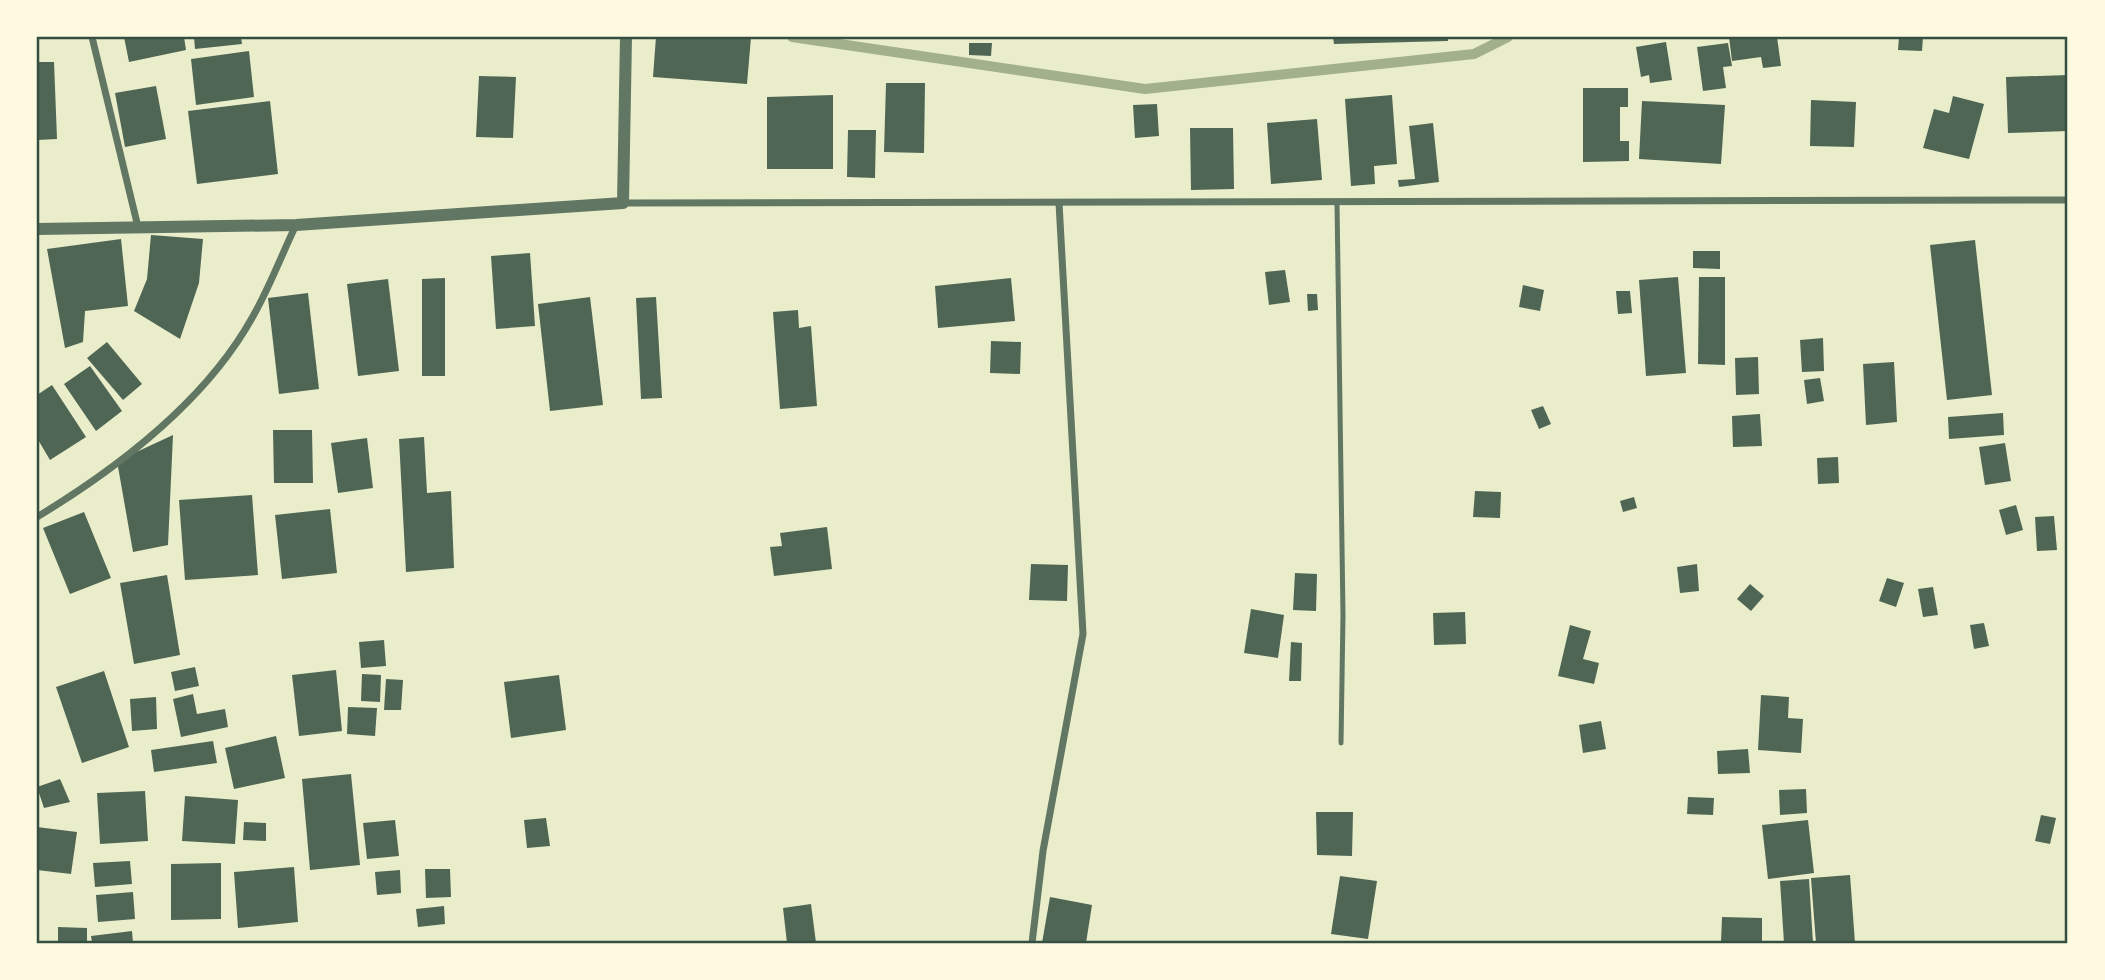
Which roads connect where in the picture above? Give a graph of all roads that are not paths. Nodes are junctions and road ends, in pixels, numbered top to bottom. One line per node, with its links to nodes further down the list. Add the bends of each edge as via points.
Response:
1 (92, 37): 8 (street)
2 (626, 37): 6 (street)
3 (2068, 200): 5 (street)
4 (1059, 203): 5 (street); 6 (street); 12 (street, via 1083,634)
5 (1338, 203): 11 (lane)
6 (623, 204): 7 (street)
7 (296, 225): 8 (street); 10 (street, via 252,318 219,366 167,421 83,489)
8 (138, 227): 9 (street)
9 (37, 229)
10 (37, 517)
11 (1341, 743)
12 (1032, 943)

